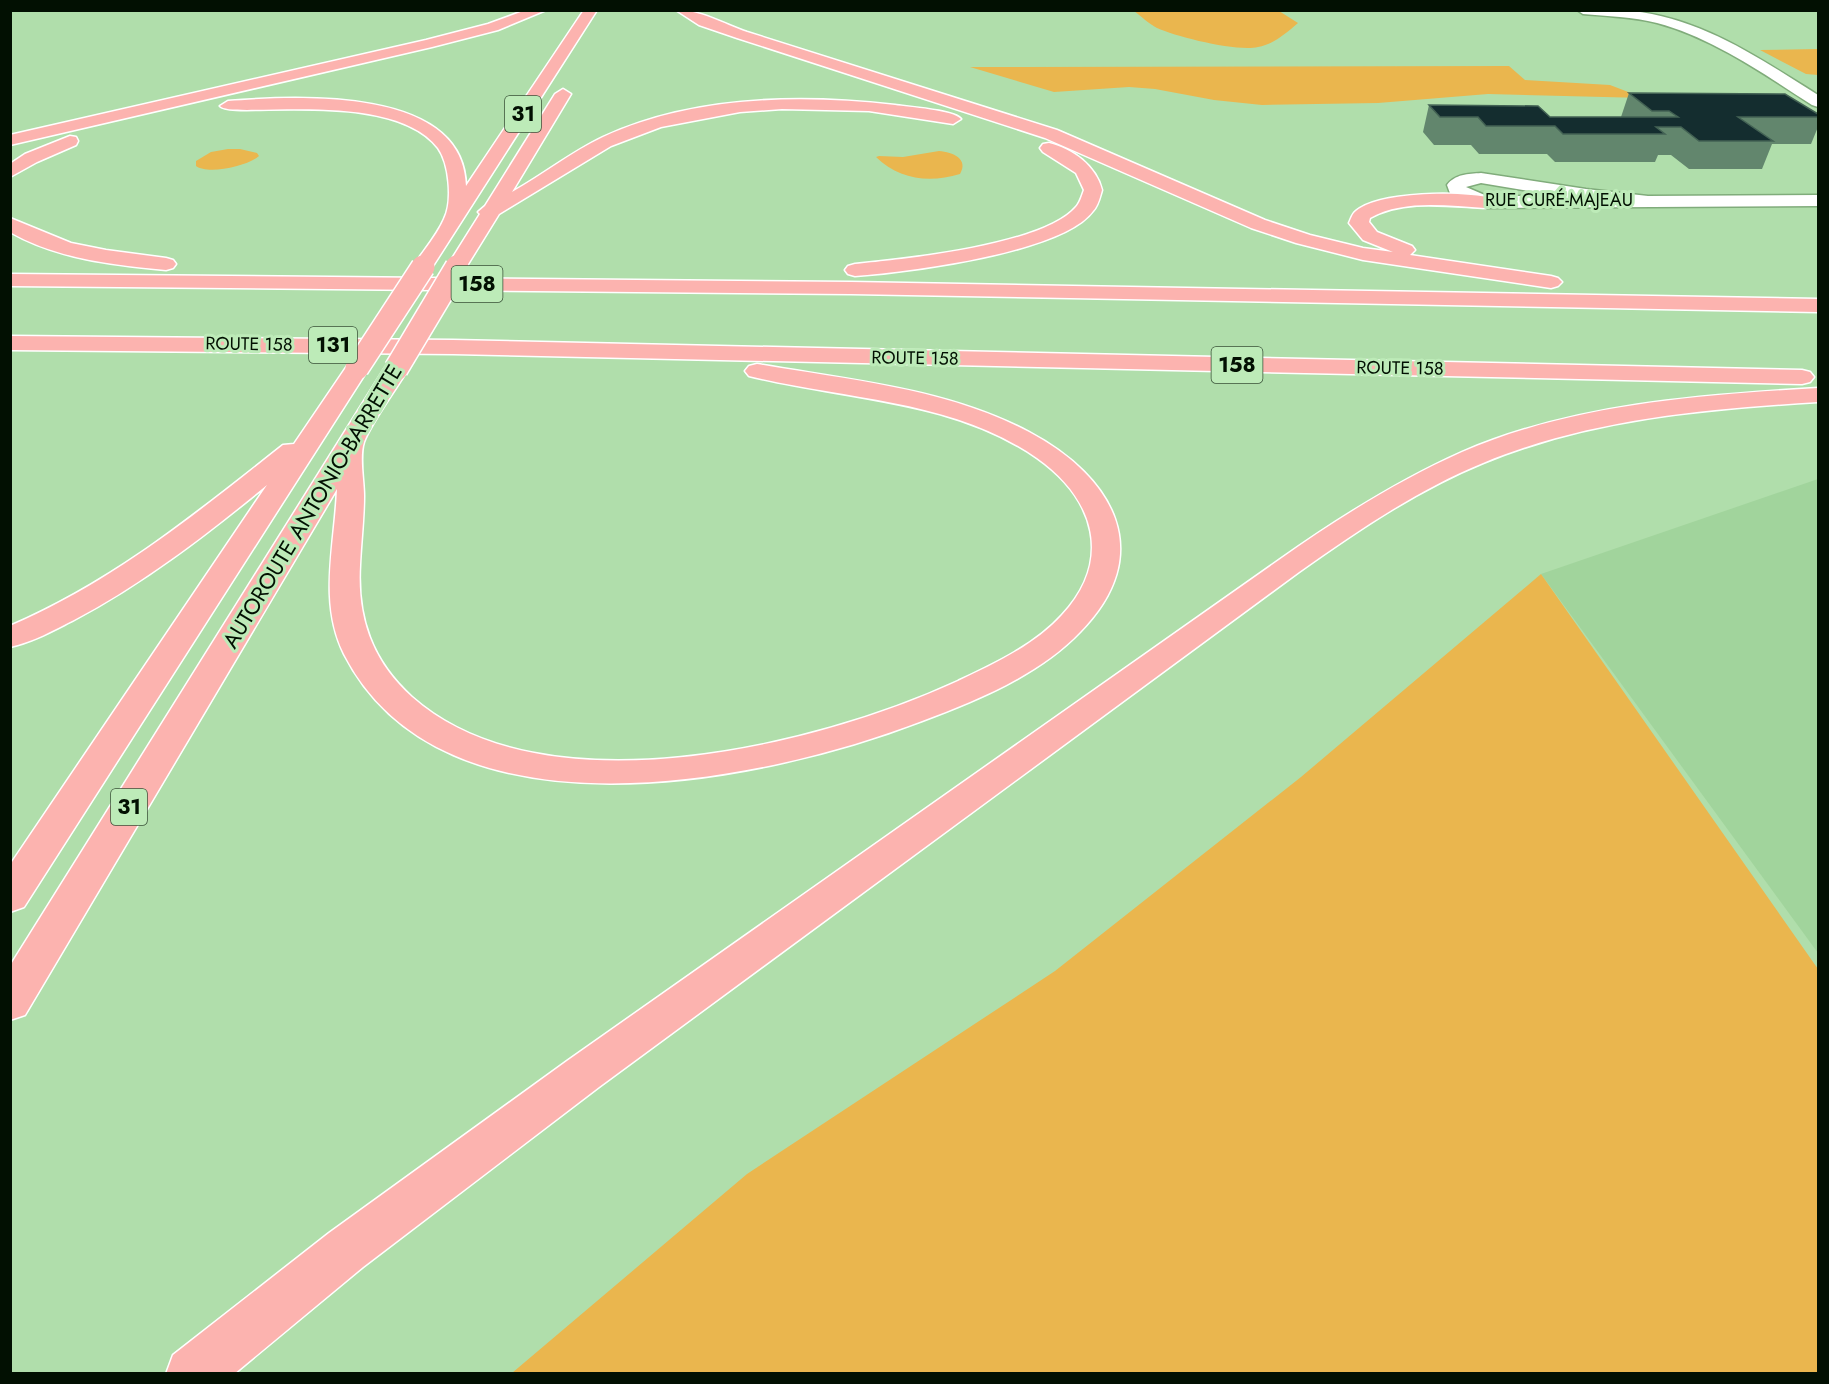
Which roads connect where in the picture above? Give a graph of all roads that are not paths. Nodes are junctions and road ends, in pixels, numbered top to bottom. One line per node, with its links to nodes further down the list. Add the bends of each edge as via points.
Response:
1 (540, 10): 7 (highway, via 437,42)
2 (591, 10): 13 (highway, AUTOROUTE ANTONIO-BARRETTE / 31)
3 (682, 10): 15 (highway, via 742,35 1059,137 1285,234 1364,254)
4 (1582, 10): 6 (street, via 1670,23 1745,57)
5 (572, 80): 12 (highway, AUTOROUTE ANTONIO-BARRETTE / 31)
6 (1818, 102)
7 (10, 140)
8 (10, 172): 13 (highway, via 64,143 157,117 253,105 346,106 407,119 444,141 456,169)
9 (1642, 200): 10 (street, RUE CURÉ-MAJEAU); 11 (street, RUE CURÉ-MAJEAU); 11 (street, RUE CURÉ-MAJEAU, via 1481,178 1456,185 1458,192)
10 (1818, 201)
11 (1485, 202): 15 (highway, via 1393,203 1373,208 1359,219 1364,231 1379,241)
12 (488, 212): 18 (highway, via 595,148 626,134 698,114 775,105 882,109 983,126 1061,154 1079,166 1092,183 1090,202 1074,218 1053,230 996,249 884,267); 26 (highway, AUTOROUTE ANTONIO-BARRETTE / 31, bridge)
13 (456, 218): 25 (highway, AUTOROUTE ANTONIO-BARRETTE / 31, bridge)
14 (10, 224): 17 (highway, via 45,241 88,252)
15 (1467, 270): 19 (highway)
16 (10, 280): 17 (highway, 158)
17 (292, 282): 18 (highway, 158)
18 (662, 285): 19 (highway, 158)
19 (1771, 305): 20 (highway, 158)
20 (1818, 306)
21 (10, 343): 22 (highway, ROUTE 158 / 131)
22 (655, 351): 23 (highway, ROUTE 158 / 158); 26 (highway, via 913,399 1021,438 1070,472 1101,513 1107,558 1096,591 1071,624 1002,672 911,715 834,740 675,769 601,771 534,766 460,745 417,718 397,702 359,652 343,593)
23 (1818, 377)
24 (1818, 395): 30 (highway, via 1662,409 1573,425 1474,457 1396,496 1298,560 583,1074 319,1270)
25 (314, 433): 27 (highway, via 146,564); 28 (highway, AUTOROUTE ANTONIO-BARRETTE / 31)
26 (350, 444): 29 (highway, AUTOROUTE ANTONIO-BARRETTE / 31)
27 (10, 639)
28 (10, 897)
29 (10, 1002)
30 (192, 1374)

